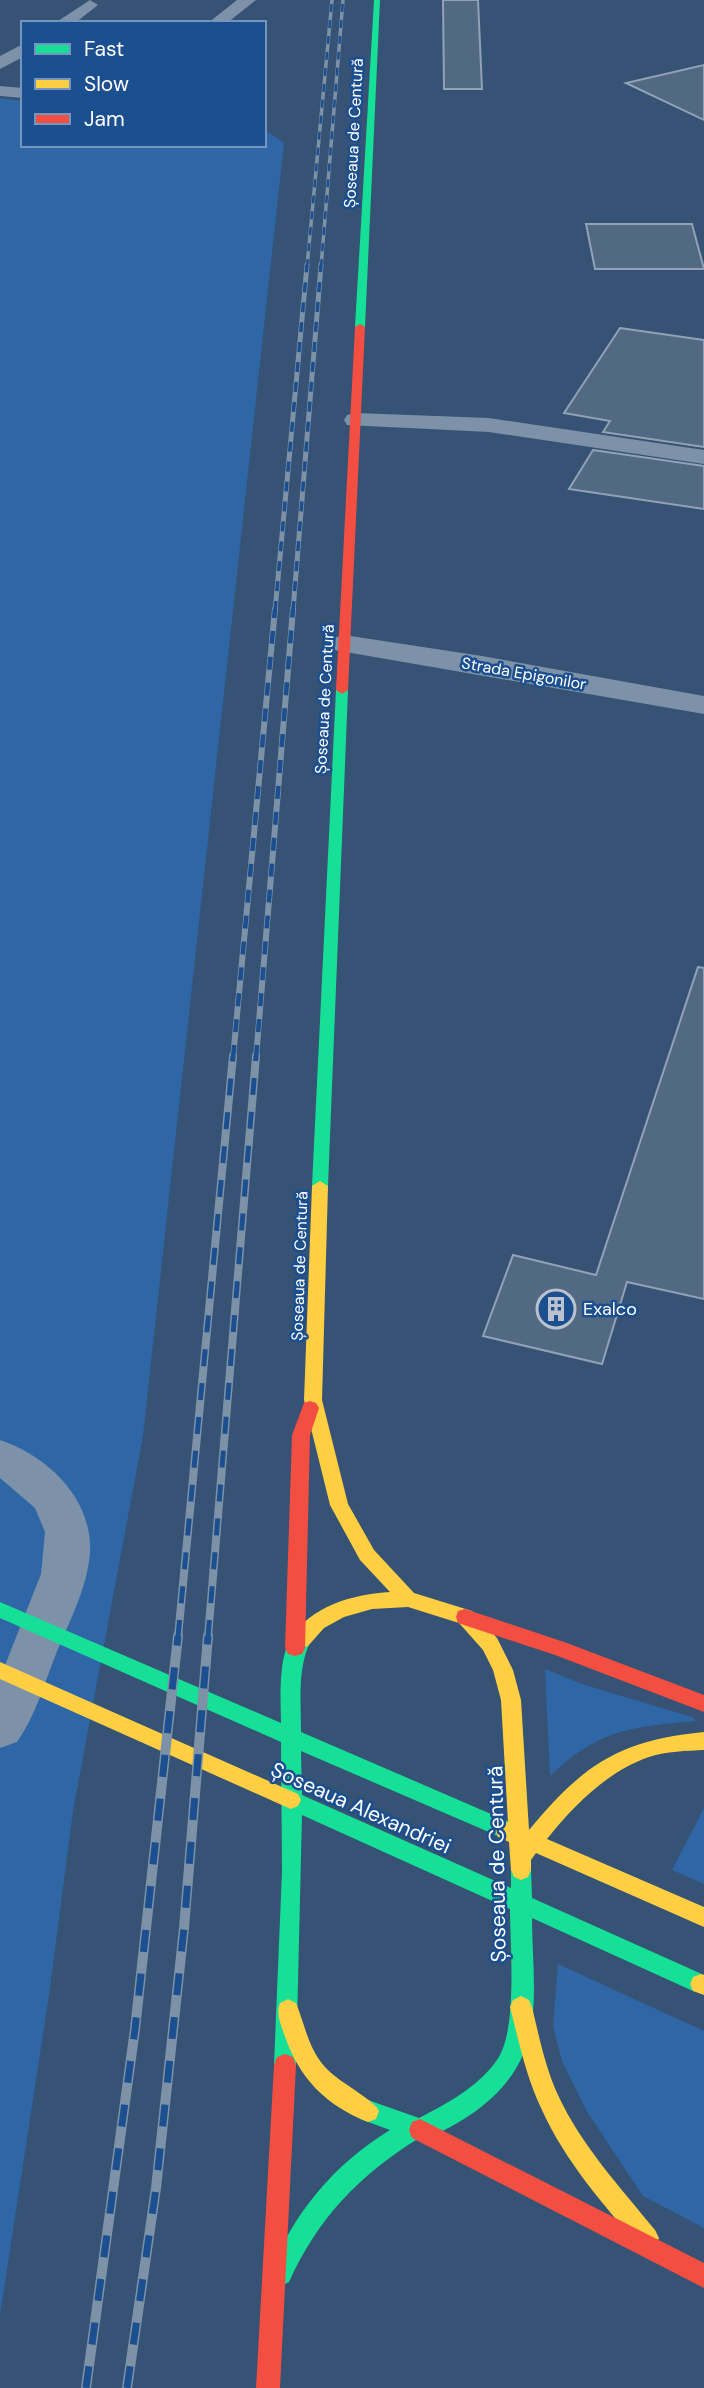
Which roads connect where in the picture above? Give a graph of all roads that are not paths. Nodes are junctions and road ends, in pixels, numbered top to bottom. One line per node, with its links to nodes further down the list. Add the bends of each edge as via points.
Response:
1 (248, 0): 5 (street)
2 (377, 0): 10 (main road, Șoseaua de Centură)
3 (90, 5): 4 (street)
4 (66, 21)
5 (219, 21)
6 (21, 50): 7 (street)
7 (0, 64)
8 (0, 91): 9 (street)
9 (21, 93)
10 (356, 420): 11 (street, via 489,425); 12 (main road, Șoseaua de Centură)
11 (704, 457)
12 (344, 644): 13 (street, Strada Epigonilor); 14 (main road, Șoseaua de Centură)
13 (704, 705)
14 (313, 1400): 16 (main road, Șoseaua de Centură, via 339,1504 367,1555); 19 (main road, Șoseaua de Centură, via 301,1435)
15 (0, 1457): 22 (street, via 29,1475 53,1498 68,1539 51,1610)
16 (408, 1599): 18 (main road); 19 (main road, via 372,1601 339,1611 317,1622)
17 (0, 1610): 25 (main road, Șoseaua Alexandriei)
18 (465, 1616): 21 (main road); 24 (main road, Șoseaua de Centură, via 490,1644 511,1700)
19 (295, 1648): 28 (main road, Șoseaua de Centură)
20 (0, 1670): 26 (main road, Șoseaua Alexandriei)
21 (704, 1704)
22 (0, 1727)
23 (704, 1741): 24 (main road, via 636,1753 607,1770 547,1821)
24 (521, 1856): 27 (main road, Șoseaua de Centură)
25 (704, 1917)
26 (702, 1984)
27 (521, 2007): 29 (main road, Șoseaua de Centură, via 518,2037 507,2065 489,2087 454,2112); 30 (main road, via 550,2101 566,2132)
28 (288, 2010): 29 (main road, Șoseaua de Centură, via 298,2048 312,2071 336,2095 364,2111); 32 (main road, Șoseaua de Centură)
29 (417, 2129): 30 (main road); 32 (main road, Șoseaua de Centură, via 364,2157 328,2193 285,2259)
30 (657, 2250): 31 (main road)
31 (704, 2276)
32 (272, 2299): 33 (main road, Șoseaua de Centură)
33 (268, 2388)

